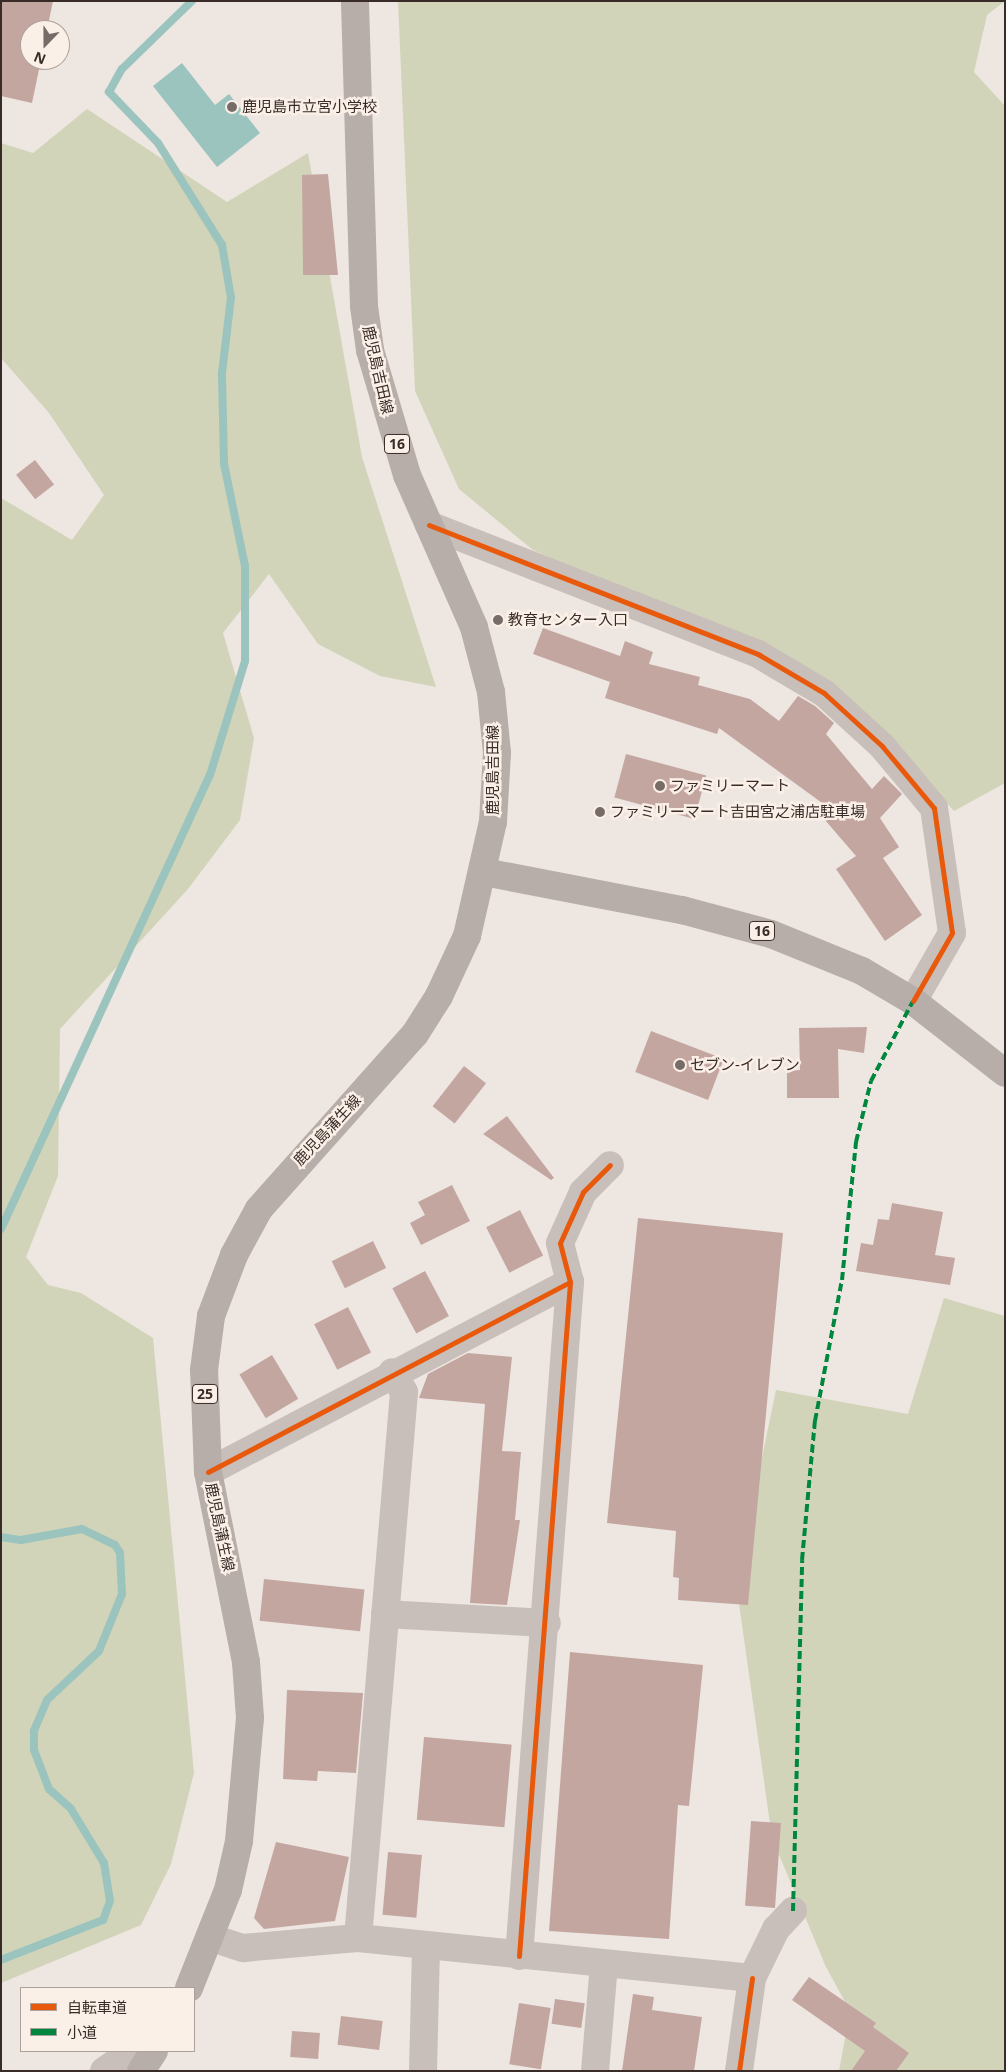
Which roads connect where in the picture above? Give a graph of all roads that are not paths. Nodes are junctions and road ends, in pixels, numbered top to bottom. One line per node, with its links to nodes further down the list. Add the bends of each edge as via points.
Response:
1 (355, 1): 2 (main road, 鹿児島吉田線 / 16, via 364,306 370,350 408,475)
2 (430, 525): 3 (main road, 鹿児島吉田線 / 16, via 474,627 491,692 497,753 493,822); 4 (street, via 758,654 824,693 882,746 934,808 952,933)
3 (484, 872): 4 (main road, 16, via 592,890 771,934 862,971); 9 (main road, 鹿児島蒲生線 / 25, via 466,936 420,1027 259,1209 234,1254 211,1316 204,1370)
4 (913, 1001): 5 (main road, 16)
5 (1005, 1073)
6 (610, 1165): 7 (street, via 583,1192 560,1243)
7 (570, 1282): 8 (street); 11 (street)
8 (392, 1372): 9 (street); 10 (street, via 404,1392)
9 (208, 1472): 13 (main road, 鹿児島蒲生線 / 25, via 246,1662 250,1718 239,1841)
10 (386, 1614): 11 (street); 14 (street)
11 (547, 1623): 16 (street)
12 (793, 1911): 18 (street, via 776,1929)
13 (212, 1938): 14 (street, via 243,1948); 19 (main road, 鹿児島蒲生線 / 25)
14 (358, 1938): 15 (street)
15 (426, 1946): 16 (street); 24 (street)
16 (519, 1956): 17 (street)
17 (604, 1964): 18 (street); 25 (street)
18 (752, 1978): 26 (street)
19 (189, 1987)
20 (132, 2052): 22 (street)
21 (153, 2052): 23 (main road)
22 (104, 2071)
23 (141, 2071)
24 (423, 2071)
25 (595, 2071)
26 (739, 2071)

